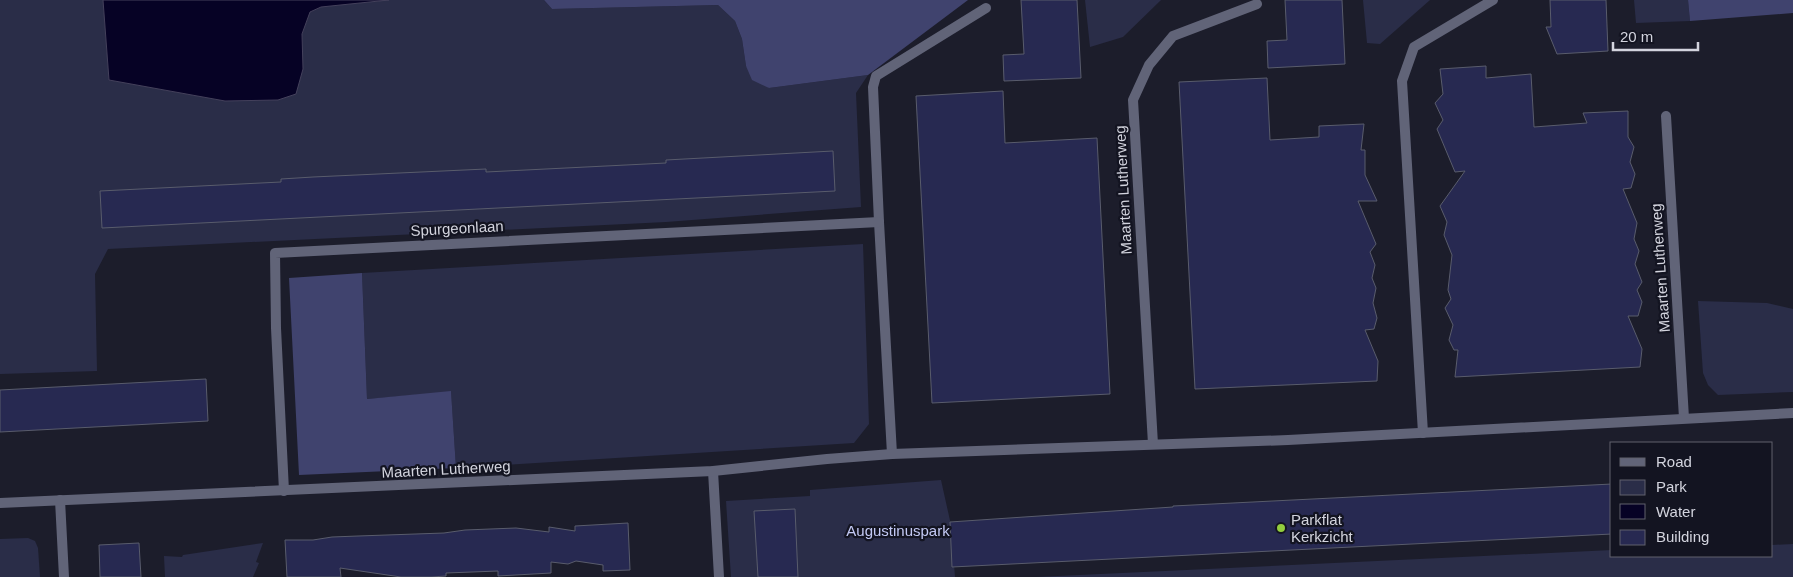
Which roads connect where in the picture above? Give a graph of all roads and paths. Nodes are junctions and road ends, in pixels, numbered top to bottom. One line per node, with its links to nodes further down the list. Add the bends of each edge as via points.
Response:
1 (1493, 0): 8 (street, via 1414,47 1402,81)
2 (1257, 4): 9 (street, Maarten Lutherweg, via 1173,36 1149,65 1133,100)
3 (986, 8): 5 (street, via 876,76 873,87)
4 (1666, 116): 7 (street, Maarten Lutherweg)
5 (879, 222): 10 (street); 12 (street, Spurgeonlaan, via 275,253)
6 (1793, 413): 7 (street, Maarten Lutherweg)
7 (1684, 418): 8 (street, Maarten Lutherweg)
8 (1423, 432): 9 (street, Maarten Lutherweg)
9 (1153, 444): 10 (street, Maarten Lutherweg)
10 (892, 454): 11 (street, Maarten Lutherweg)
11 (713, 471): 12 (street, Maarten Lutherweg); 16 (street)
12 (284, 492): 13 (street, Maarten Lutherweg)
13 (60, 500): 14 (street, Maarten Lutherweg); 15 (street)
14 (0, 503)
15 (64, 577)
16 (719, 577)

